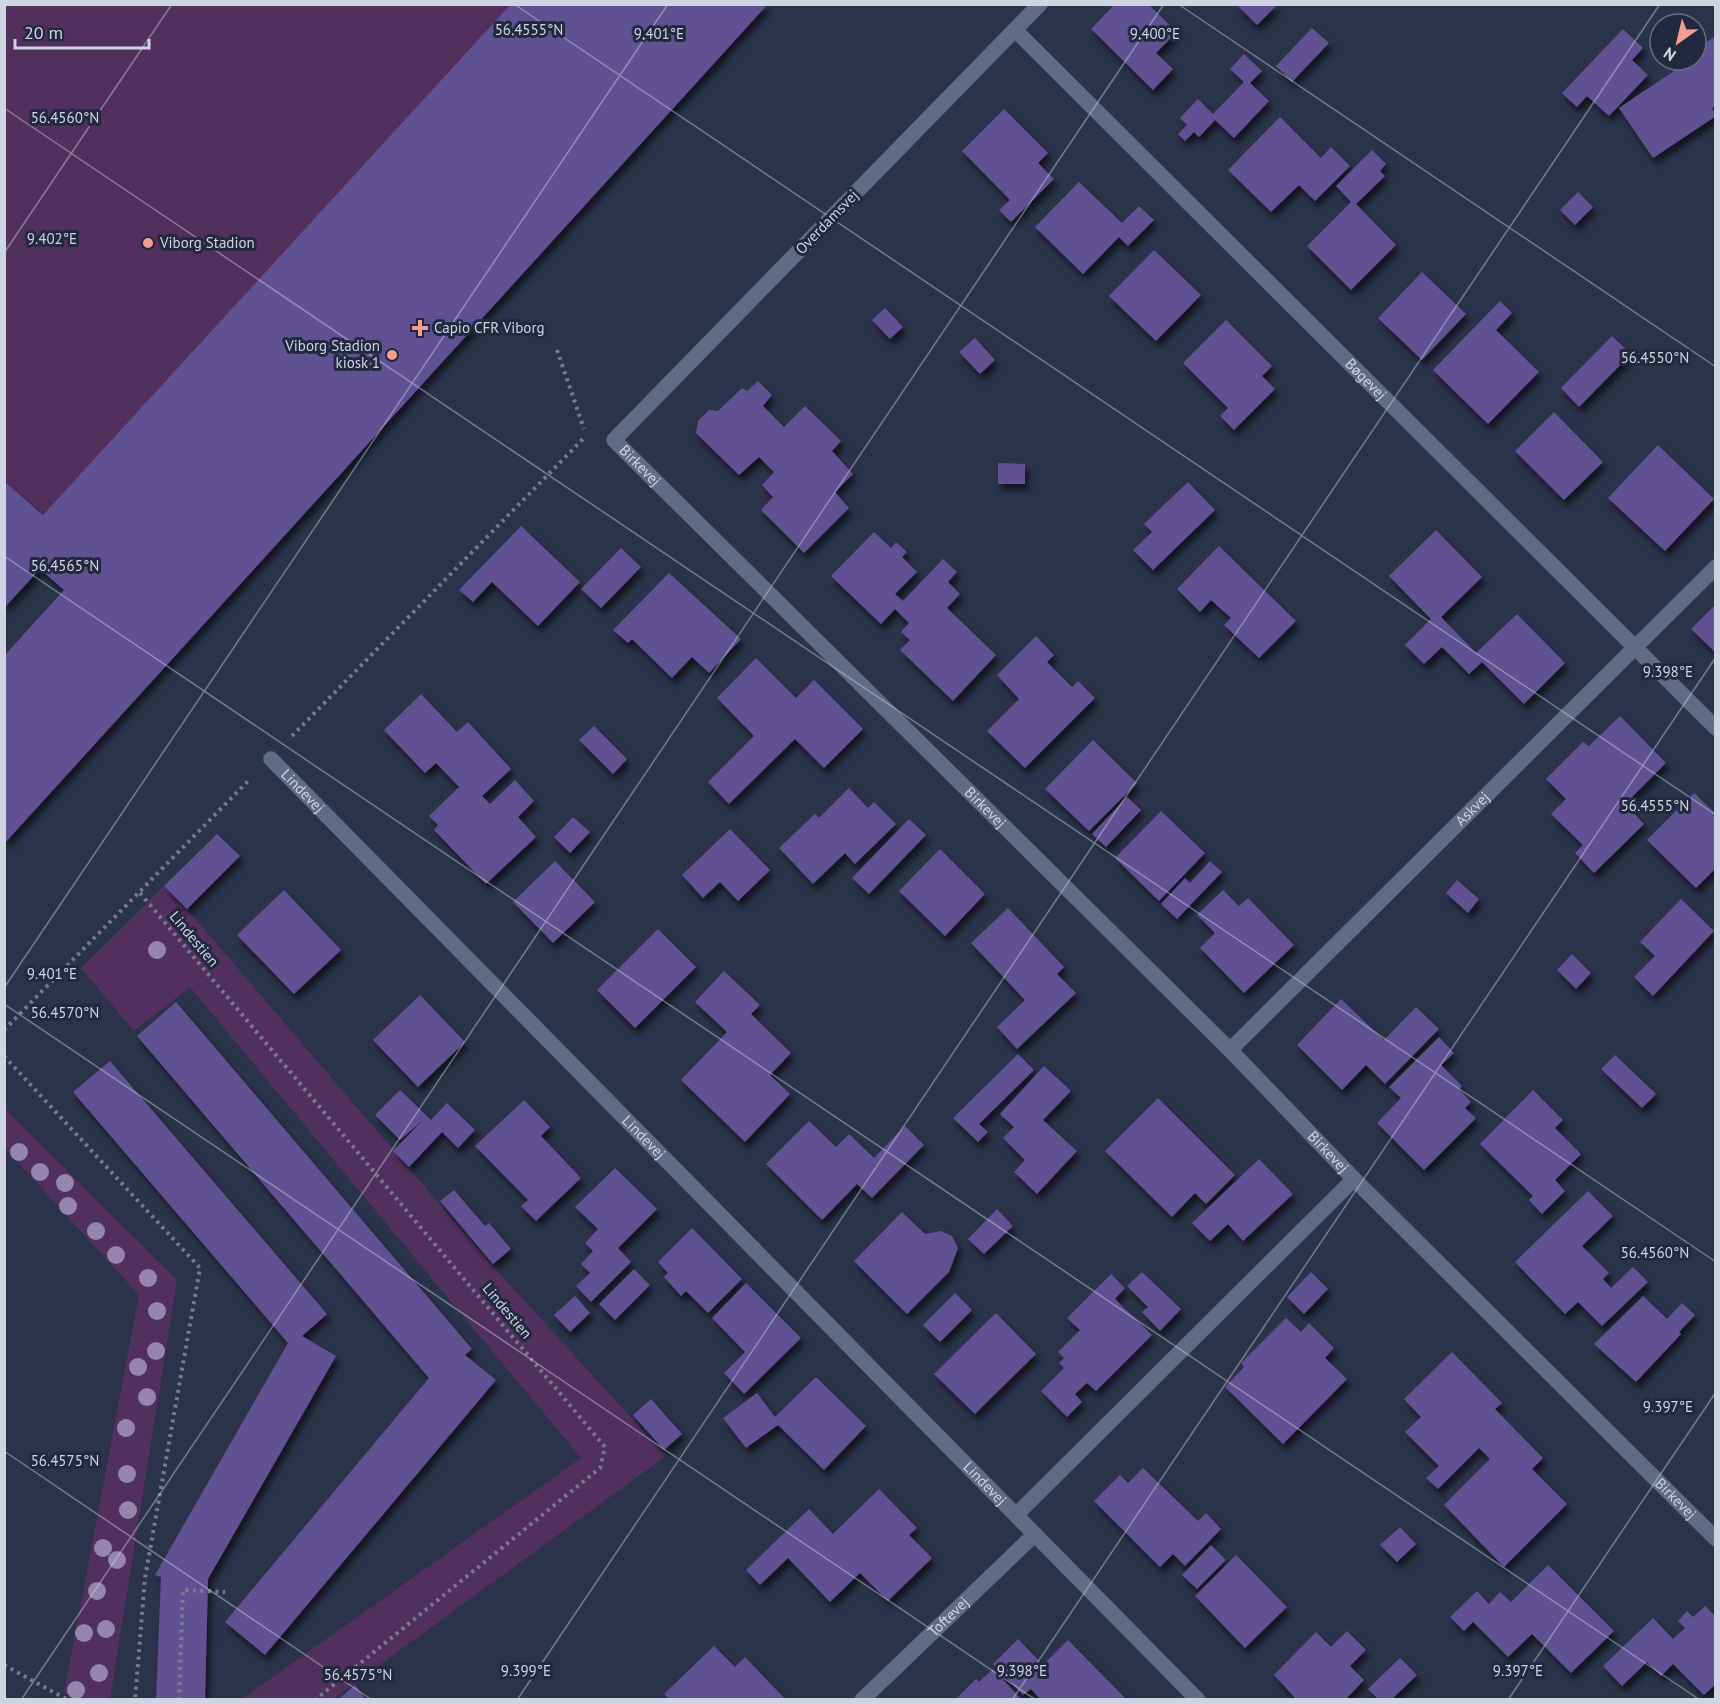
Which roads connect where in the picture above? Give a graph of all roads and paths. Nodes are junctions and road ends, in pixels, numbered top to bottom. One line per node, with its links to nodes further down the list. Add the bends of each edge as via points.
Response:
1 (1040, 4): 2 (street, Overdamsvej)
2 (1016, 30): 4 (street, Overdamsvej); 6 (street, Bøgevej)
3 (557, 350): 8 (path, via 586,435)
4 (614, 440): 11 (street, Birkevej)
5 (1716, 567): 6 (street, Askvej)
6 (1635, 647): 7 (street, Bøgevej); 11 (street, Askvej)
7 (1716, 728)
8 (271, 759): 9 (path); 15 (street, Lindevej)
9 (140, 893): 10 (path); 23 (path, Lindestien, via 605,1447 600,1468)
10 (4, 1030)
11 (1230, 1050): 13 (street, Birkevej)
12 (4, 1056): 21 (path, via 200,1268 145,1578)
13 (1354, 1179): 14 (street, Birkevej); 17 (street, Birkevej)
14 (1194, 1340): 15 (street, Lindevej)
15 (1016, 1515): 16 (street, Lindevej)
16 (1035, 1534): 24 (street, Toftevej); 25 (street, Lindevej)
17 (1716, 1539)
18 (225, 1592): 22 (path, via 183,1590)
19 (4, 1665): 20 (path)
20 (68, 1700)
21 (135, 1700)
22 (179, 1700)
23 (315, 1700)
24 (862, 1700)
25 (1198, 1700)

